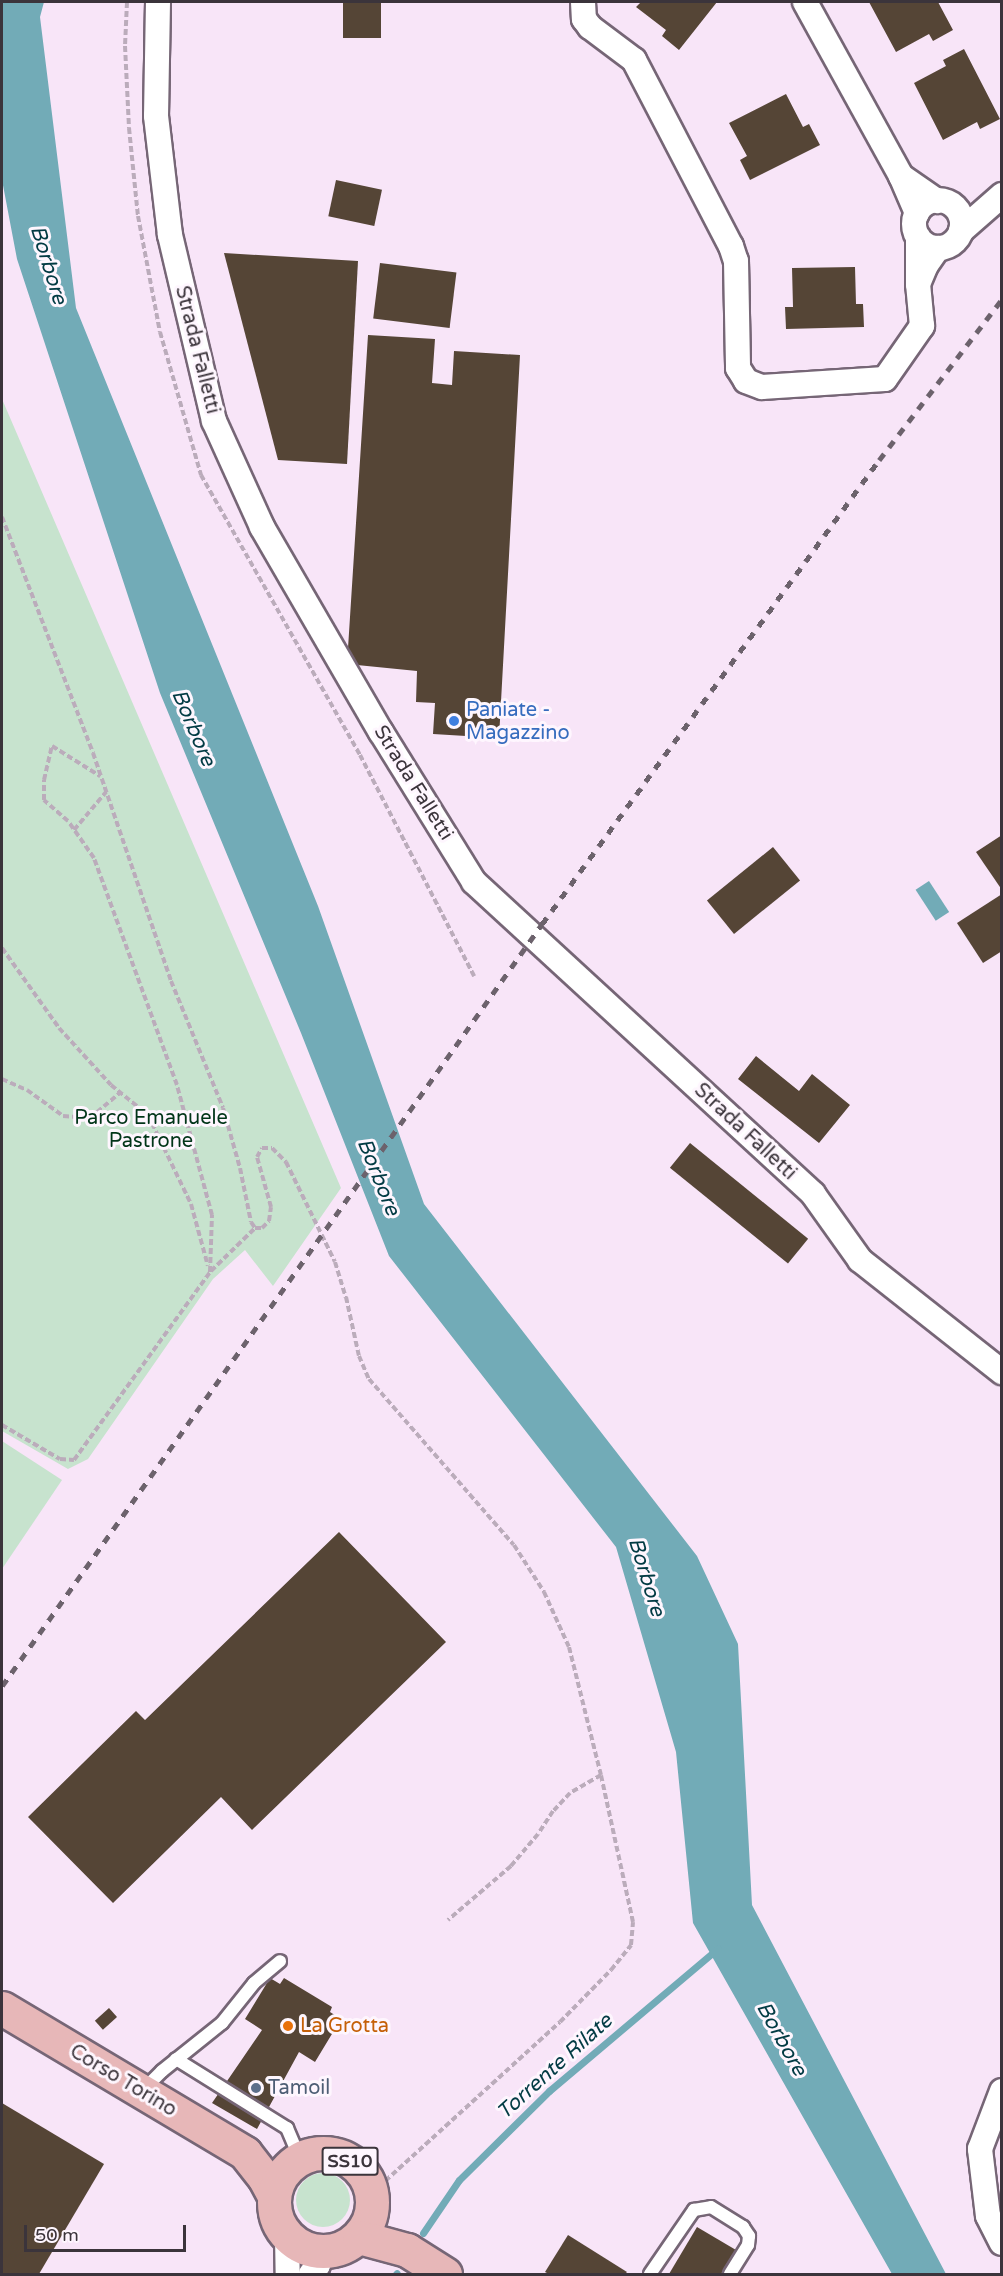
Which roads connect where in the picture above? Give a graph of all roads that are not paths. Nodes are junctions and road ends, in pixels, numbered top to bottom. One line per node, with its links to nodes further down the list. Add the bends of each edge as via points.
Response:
1 (158, 2): 6 (street, Strada Falletti, via 156,116 170,235 214,421 262,527 474,882 813,1194 860,1260)
2 (583, 2): 5 (street, via 584,19 590,27 634,60 731,246 736,261 738,368 746,381 762,387 885,379 922,326 918,284)
3 (805, 2): 5 (street, via 901,176)
4 (1002, 195): 5 (street)
5 (938, 223)
6 (1002, 1372)
7 (280, 1960): 9 (lane, via 254,1983 222,2023)
8 (2, 2008): 11 (main road, Corso Torino / SS10)
9 (176, 2060): 11 (lane); 13 (lane, via 287,2128)
10 (1002, 2091): 18 (street, via 980,2149 988,2216)
11 (141, 2092): 12 (main road, Corso Torino / SS10)
12 (245, 2153): 13 (main road, Corso Torino / SS10); 14 (main road, Corso Torino / SS10)
13 (298, 2159): 14 (main road, SS10, via 281,2176); 15 (main road, Corso Torino / SS10, via 315,2153 345,2157 367,2178)
14 (274, 2196): 16 (main road, Corso Torino / SS10, via 279,2223)
15 (373, 2199): 17 (main road, SS10, via 370,2218); 19 (main road, Corso Torino / SS10, via 383,2224)
16 (287, 2235): 20 (main road); 21 (street)
17 (359, 2236): 19 (main road, Corso Torino / SS10); 20 (main road)
18 (1002, 2243)
19 (407, 2250): 22 (main road, Corso Torino / SS10)
20 (316, 2263)
21 (288, 2274)
22 (446, 2274)
23 (650, 2274): 24 (lane, via 694,2210 711,2207 749,2236 748,2245)
24 (730, 2274)

